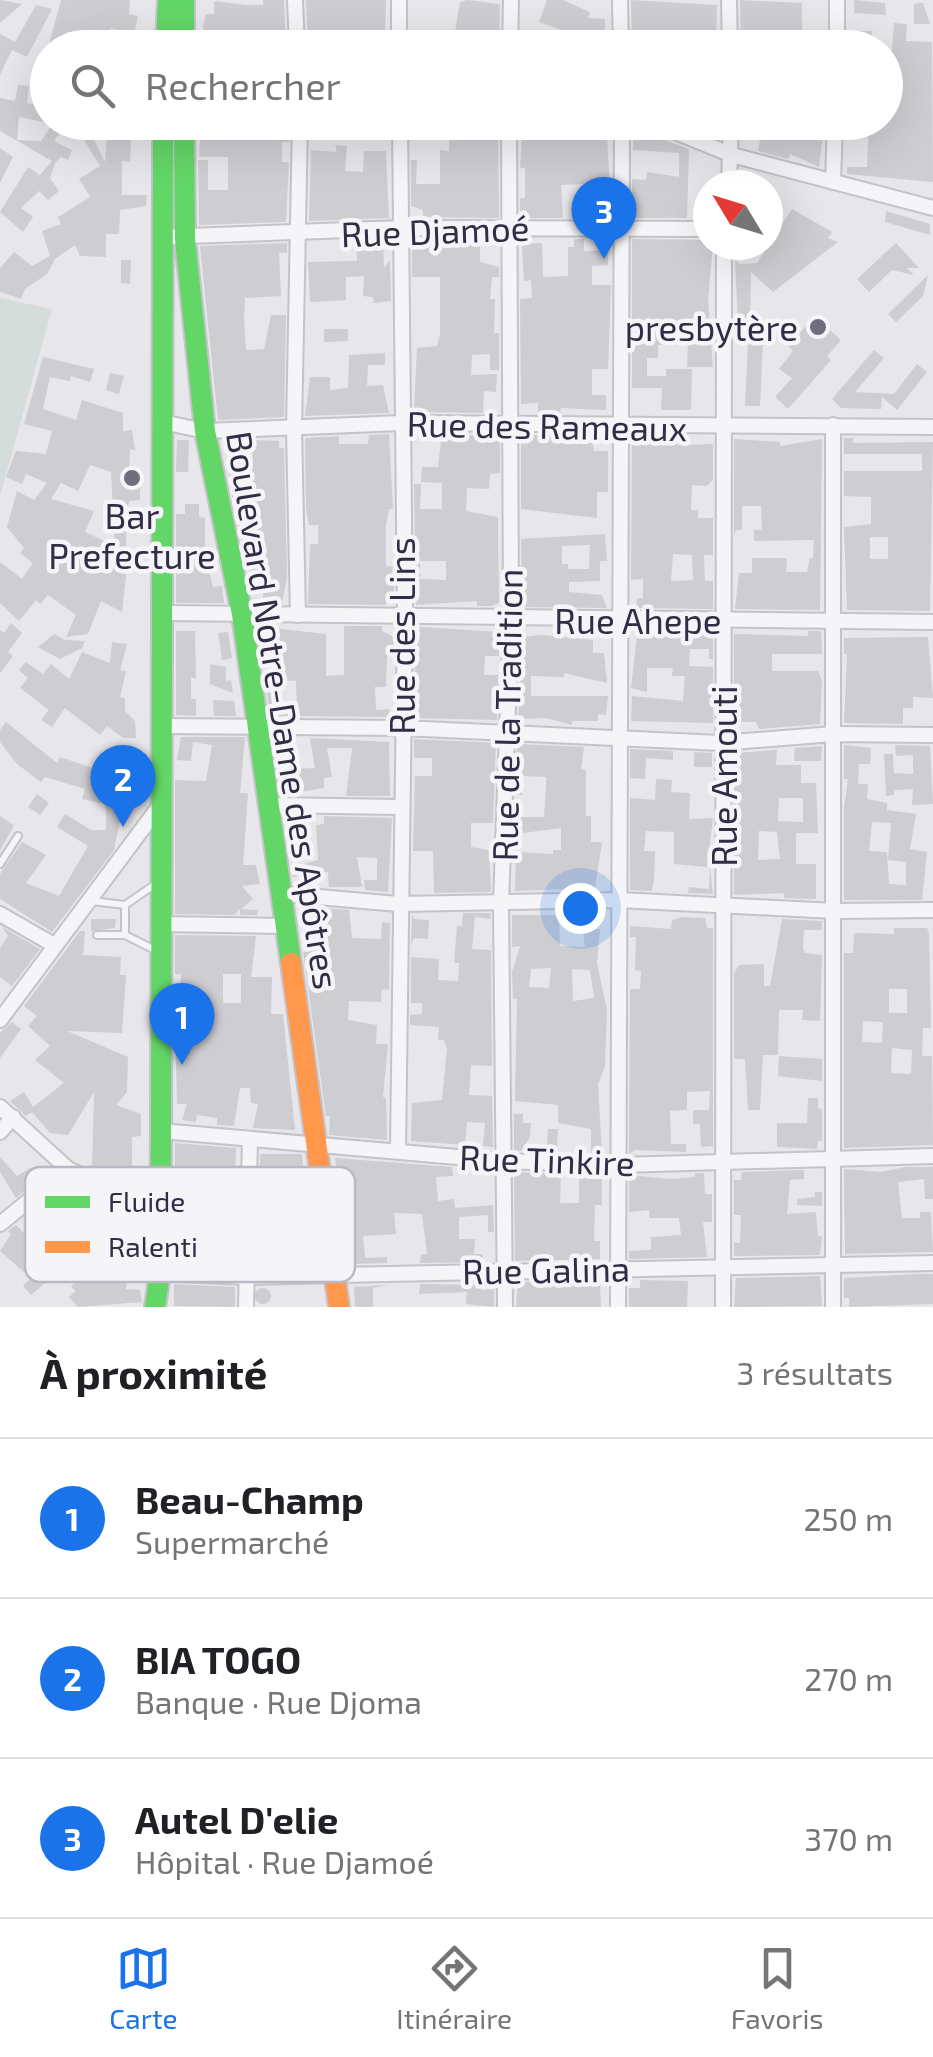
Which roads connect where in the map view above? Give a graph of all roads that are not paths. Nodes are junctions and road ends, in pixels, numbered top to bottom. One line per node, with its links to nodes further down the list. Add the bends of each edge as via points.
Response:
1 (168, 0): 9 (street)
2 (184, 0): 10 (street)
3 (296, 0): 11 (street)
4 (399, 0): 12 (street)
5 (511, 0): 13 (street)
6 (620, 0): 14 (street)
7 (729, 0): 15 (street)
8 (837, 0): 16 (street)
9 (167, 30)
10 (184, 30)
11 (297, 30)
12 (400, 30)
13 (510, 30)
14 (621, 30)
15 (730, 30)
16 (836, 30)
17 (164, 140): 35 (street)
18 (184, 140): 36 (street, Boulevard Notre-Dame des Apôtres)
19 (299, 140): 34 (street)
20 (400, 140): 31 (street, Rue des Lins)
21 (510, 140): 32 (street, Rue de la Tradition)
22 (622, 140): 30 (street)
23 (694, 140): 26 (street)
24 (732, 140): 26 (street)
25 (834, 140): 28 (street)
26 (732, 155): 27 (street); 28 (street)
27 (730, 170)
28 (833, 182): 29 (street)
29 (933, 208)
30 (623, 226): 32 (street, Rue Djamoé); 33 (street, Rue Djamoé); 41 (street)
31 (402, 228): 32 (street, Rue Djamoé); 34 (street, Rue Djamoé); 39 (street, Rue des Lins)
32 (508, 228): 40 (street, Rue de la Tradition)
33 (693, 228)
34 (296, 235): 36 (street, Rue Djamoé); 45 (street)
35 (163, 237): 36 (street, Rue Djamoé); 38 (street)
36 (185, 240): 46 (street, Boulevard Notre-Dame des Apôtres)
37 (724, 260): 43 (street, Rue Amouti)
38 (162, 422): 46 (street, Rue des Rameaux); 47 (street)
39 (400, 423): 40 (street, Rue des Rameaux); 45 (street, Rue des Rameaux); 50 (street, Rue des Lins)
40 (508, 424): 41 (street, Rue des Rameaux); 51 (street, Rue de la Tradition)
41 (619, 425): 43 (street, Rue des Rameaux); 52 (street)
42 (833, 425): 43 (street, Rue des Rameaux); 44 (street, Rue des Rameaux); 54 (street)
43 (723, 427): 53 (street, Rue Amouti)
44 (933, 427)
45 (294, 429): 46 (street, Rue des Rameaux); 49 (street)
46 (206, 431): 48 (street, Boulevard Notre-Dame des Apôtres)
47 (163, 613): 48 (street, Rue Ahepe); 57 (street)
48 (242, 614): 49 (street, Rue Ahepe); 56 (street, Boulevard Notre-Dame des Apôtres)
49 (298, 615): 50 (street, Rue Ahepe)
50 (405, 616): 51 (street, Rue Ahepe); 58 (street, Rue des Lins)
51 (511, 619): 52 (street, Rue Ahepe); 59 (street, Rue de la Tradition)
52 (622, 620): 53 (street, Rue Ahepe); 62 (street)
53 (725, 621): 54 (street, Rue Ahepe); 63 (street, Rue Amouti)
54 (835, 622): 55 (street, Rue Ahepe); 60 (street)
55 (933, 622)
56 (255, 725): 57 (street); 58 (street); 65 (street, Boulevard Notre-Dame des Apôtres)
57 (159, 726): 64 (street)
58 (402, 728): 59 (street); 66 (street, Rue des Lins)
59 (506, 732): 62 (street); 74 (street, Rue de la Tradition)
60 (832, 734): 61 (street); 63 (street); 77 (street)
61 (933, 735)
62 (618, 737): 63 (street); 71 (street)
63 (720, 743): 76 (street, Rue Amouti)
64 (161, 804): 69 (street); 72 (street)
65 (270, 805): 66 (street); 70 (street, Boulevard Notre-Dame des Apôtres)
66 (400, 808): 73 (street, Rue des Lins)
67 (18, 836): 68 (lane)
68 (0, 864)
69 (161, 880): 75 (lane); 80 (street)
70 (284, 894): 73 (street); 81 (street, Boulevard Notre-Dame des Apôtres)
71 (618, 900): 74 (street); 76 (street); 98 (street)
72 (90, 901): 75 (lane); 84 (street)
73 (398, 904): 74 (street); 93 (street, Rue des Lins)
74 (501, 904): 97 (street, Rue de la Tradition)
75 (125, 905): 83 (lane)
76 (722, 905): 77 (street); 96 (street, Rue Amouti)
77 (834, 910): 78 (street); 94 (street)
78 (933, 910)
79 (0, 914): 84 (street)
80 (160, 924): 81 (street); 85 (street)
81 (285, 926): 92 (street, Boulevard Notre-Dame des Apôtres)
82 (98, 935): 83 (lane)
83 (125, 935): 85 (lane)
84 (54, 945): 86 (street)
85 (160, 953): 89 (street)
86 (0, 1020)
87 (0, 1107): 88 (street)
88 (13, 1116): 90 (street); 99 (street)
89 (161, 1131): 91 (street, Rue Tinkire); 100 (street)
90 (0, 1132)
91 (250, 1139): 92 (street, Rue Tinkire); 101 (street)
92 (318, 1144): 93 (street, Rue Tinkire); 102 (street, Boulevard Notre-Dame des Apôtres)
93 (398, 1150): 97 (street, Rue Tinkire)
94 (836, 1156): 95 (street, Rue Tinkire); 96 (street, Rue Tinkire); 105 (street)
95 (933, 1156)
96 (724, 1160): 98 (street, Rue Tinkire); 108 (street, Rue Amouti)
97 (503, 1161): 98 (street, Rue Tinkire); 109 (street, Rue de la Tradition)
98 (620, 1165): 107 (street)
99 (65, 1167)
100 (160, 1167)
101 (249, 1167)
102 (321, 1167)
103 (25, 1204): 104 (street)
104 (0, 1224)
105 (833, 1262): 106 (street, Rue Galina); 108 (street, Rue Galina); 116 (street)
106 (933, 1262)
107 (618, 1267): 108 (street, Rue Galina); 109 (street, Rue Galina); 114 (street)
108 (724, 1268): 115 (street, Rue Amouti)
109 (506, 1270): 110 (street, Rue Galina); 113 (street, Rue de la Tradition)
110 (355, 1274)
111 (336, 1282): 112 (street, Boulevard Notre-Dame des Apôtres)
112 (339, 1307)
113 (505, 1307)
114 (618, 1307)
115 (724, 1307)
116 (833, 1307)

